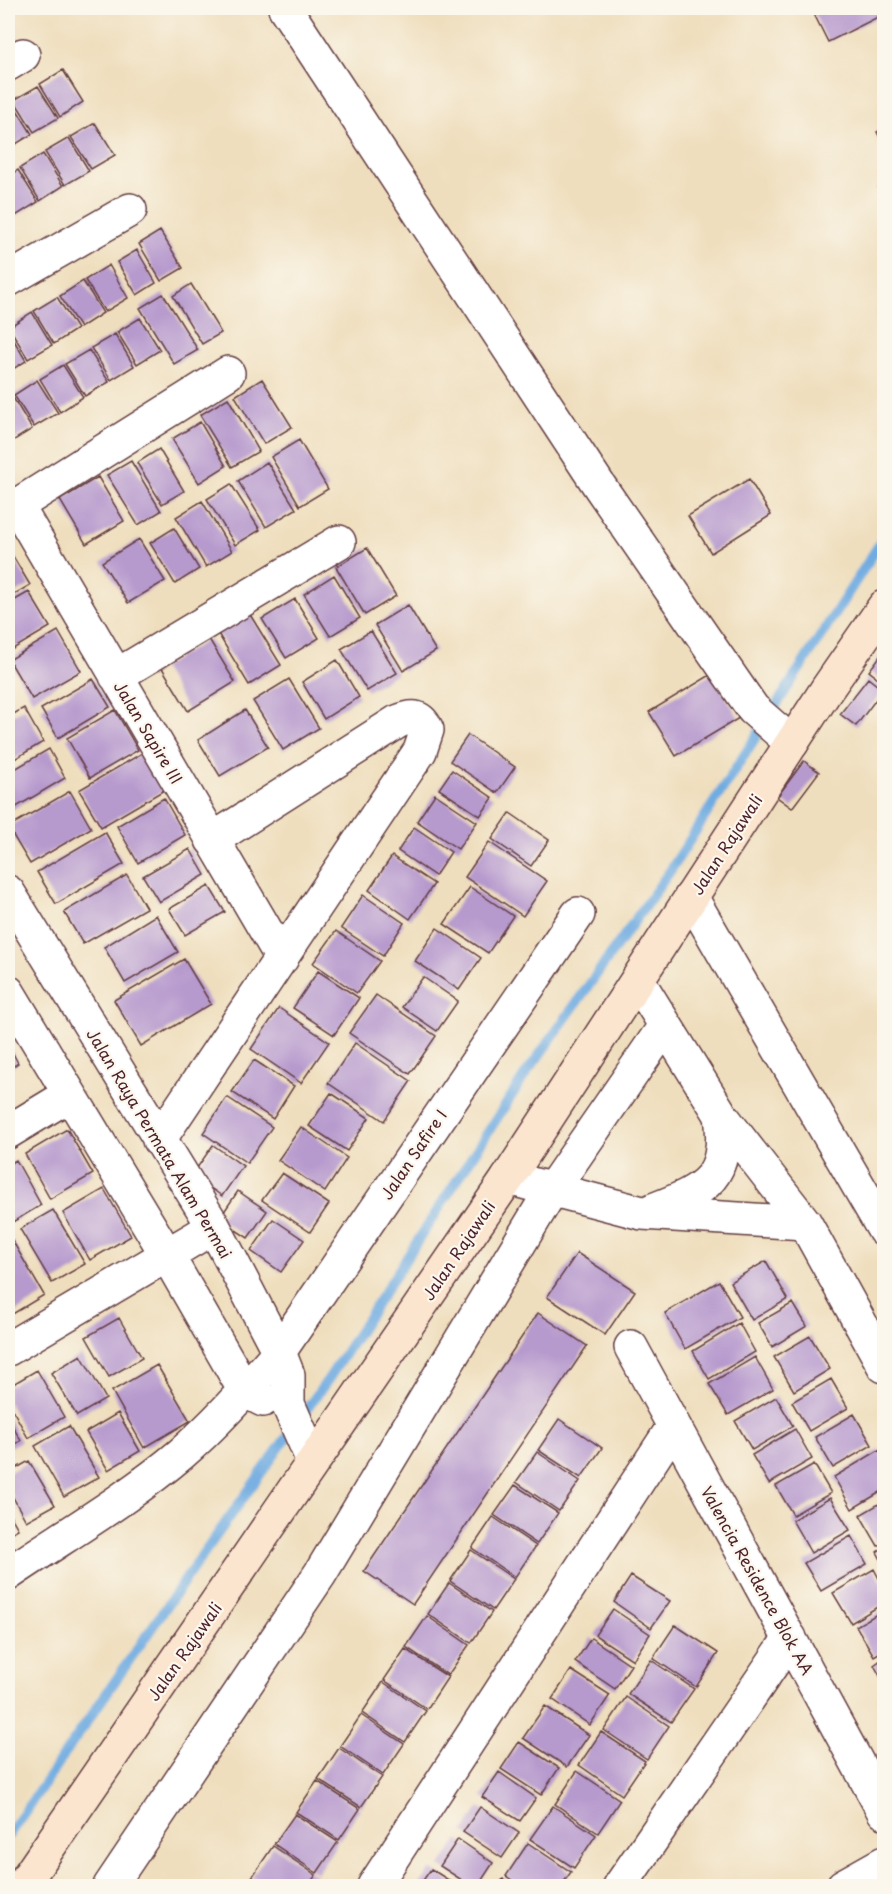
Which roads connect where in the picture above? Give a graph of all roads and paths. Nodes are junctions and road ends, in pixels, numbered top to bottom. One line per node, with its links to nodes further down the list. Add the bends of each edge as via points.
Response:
1 (285, 8): 9 (street, via 600,487 753,709)
2 (130, 210): 3 (street)
3 (8, 280)
4 (228, 374): 5 (street)
5 (12, 508): 8 (street, Jalan Sapire III)
6 (339, 542): 8 (street)
7 (885, 607): 9 (street, Jalan Rajawali)
8 (116, 676): 10 (street, Jalan Sapire III)
9 (785, 737): 12 (street, Jalan Rajawali)
10 (212, 840): 14 (street, Jalan Sapire III); 14 (street, via 397,722 408,717 423,721 427,730 420,751)
11 (8, 892): 21 (street, Jalan Raya Permata Alam Permai)
12 (691, 897): 15 (street, Jalan Rajawali); 27 (street)
13 (578, 914): 31 (street, Jalan Safire I)
14 (282, 958): 21 (street)
15 (638, 981): 17 (street); 22 (street, Jalan Rajawali)
16 (8, 992): 18 (street)
17 (665, 1026): 19 (street); 23 (street)
18 (69, 1095): 20 (street); 28 (street)
19 (721, 1115): 24 (street, via 723,1147 710,1178 690,1195); 25 (street)
20 (8, 1131)
21 (159, 1140): 26 (street, Jalan Raya Permata Alam Permai)
22 (508, 1178): 23 (street); 35 (street, Jalan Rajawali)
23 (551, 1191): 24 (street); 42 (street, via 320,1574)
24 (642, 1214): 25 (street)
25 (805, 1223): 32 (street)
26 (214, 1227): 28 (street); 31 (street, Jalan Raya Permata Alam Permai)
27 (885, 1230)
28 (167, 1254): 30 (street); 33 (street)
29 (631, 1347): 34 (street, Valencia Residence Blok AA)
30 (8, 1349)
31 (279, 1352): 33 (street, Jalan Safire I); 35 (street, Jalan Raya Permata Alam Permai)
32 (885, 1366)
33 (245, 1391): 35 (street, via 263,1400); 36 (street, Jalan Safire I, via 182,1453 150,1478)
34 (674, 1426): 37 (street, Valencia Residence Blok AA); 43 (street)
35 (300, 1431): 41 (street, Jalan Rajawali)
36 (8, 1574)
37 (790, 1638): 38 (street, Valencia Residence Blok AA); 44 (street)
38 (876, 1777): 39 (street, Valencia Residence Blok AA)
39 (885, 1812)
40 (885, 1863): 45 (street)
41 (22, 1887)
42 (110, 1887)
43 (374, 1887)
44 (620, 1887)
45 (843, 1887)

